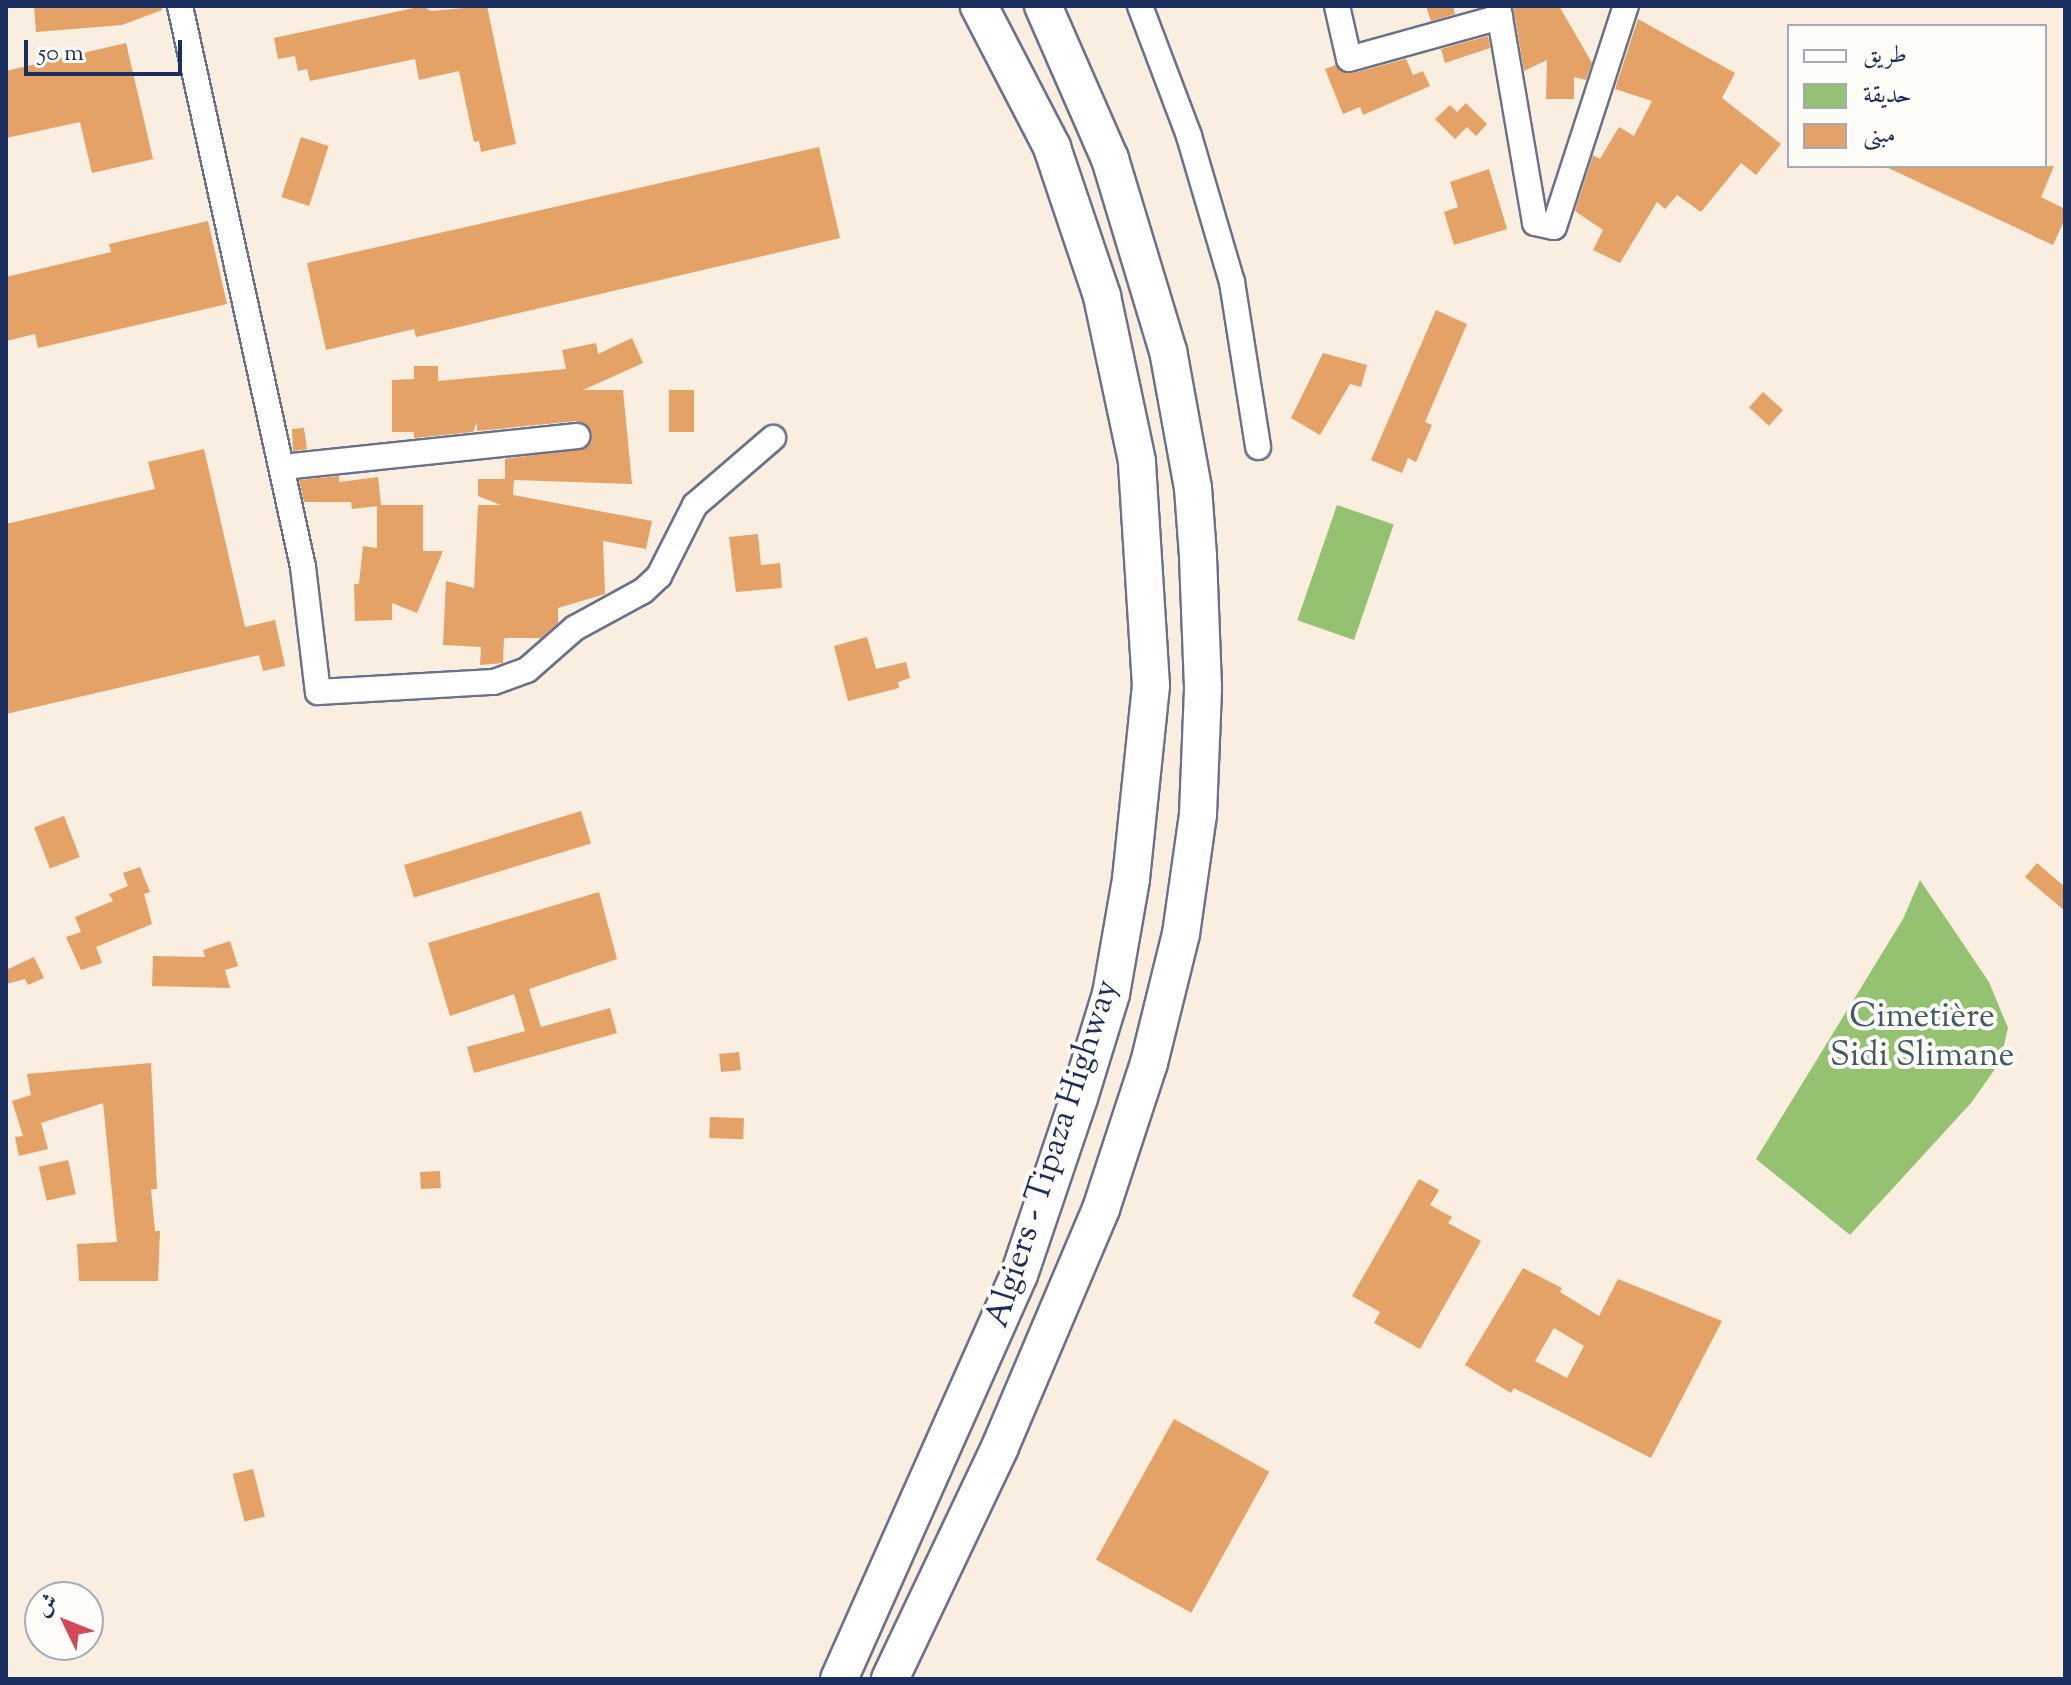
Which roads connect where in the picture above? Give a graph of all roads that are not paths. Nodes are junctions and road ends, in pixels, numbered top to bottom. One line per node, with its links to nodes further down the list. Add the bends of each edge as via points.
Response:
1 (180, 6): 11 (street)
2 (979, 6): 12 (highway, Algiers - Tipaza Highway, via 1052,147 1102,296 1137,461 1151,686 1129,893 1111,994 1079,1098 1019,1275)
3 (1043, 6): 13 (highway, Algiers - Tipaza Highway, via 1110,159 1168,351 1193,488 1198,556 1203,687 1198,814 1181,934 1149,1063 1101,1209 1000,1447)
4 (1140, 6): 10 (street, via 1170,79 1232,282)
5 (1337, 6): 7 (street, via 1349,59)
6 (1626, 6): 7 (street, via 1554,227 1535,223)
7 (1499, 12)
8 (577, 436): 11 (street)
9 (773, 438): 11 (street, via 695,505 673,554 643,591 575,628 527,670 476,684 318,692 303,567)
10 (1258, 447)
11 (283, 467)
12 (839, 1679)
13 (890, 1679)

